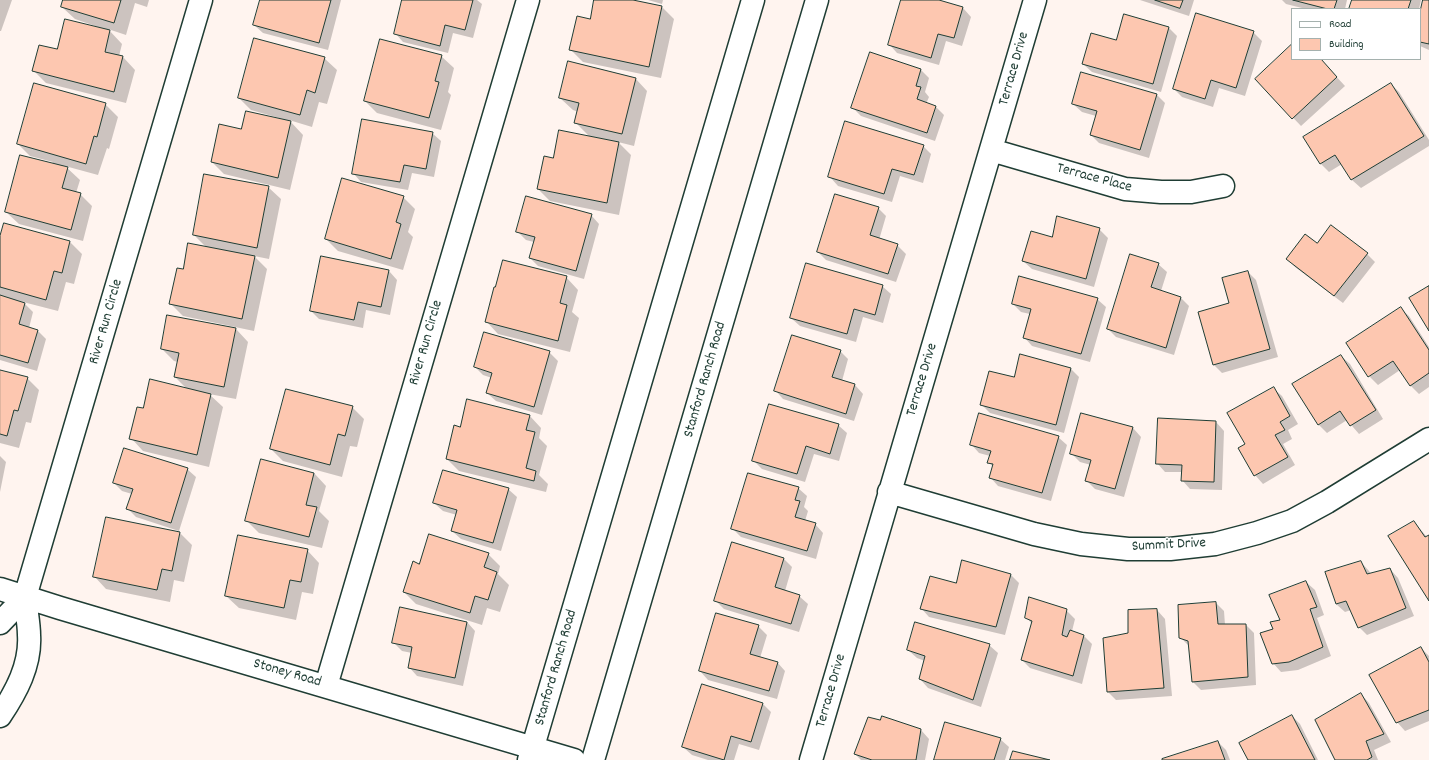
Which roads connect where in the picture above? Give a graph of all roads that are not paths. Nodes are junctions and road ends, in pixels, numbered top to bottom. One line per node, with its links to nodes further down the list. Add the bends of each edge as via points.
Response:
1 (202, 0): 11 (street, River Run Circle)
2 (528, 0): 13 (street, River Run Circle)
3 (753, 0): 15 (street, Stanford Ranch Road)
4 (817, 0): 17 (street, Stanford Ranch Road)
5 (1035, 0): 6 (street, Terrace Drive)
6 (991, 150): 7 (street, Terrace Place, via 1125,189 1191,192); 9 (street, Terrace Drive)
7 (1224, 186)
8 (1429, 439): 9 (street, Summit Drive, via 1292,521 1215,544 1170,549 1128,549 1081,544 1034,534)
9 (889, 492): 18 (street, Terrace Drive)
10 (0, 589): 11 (street, Stoney Road)
11 (25, 598): 12 (street); 13 (street, Stoney Road); 14 (street, via 30,636 26,666 15,694)
12 (0, 623)
13 (326, 686): 15 (street, Stoney Road)
14 (0, 716)
15 (531, 754): 16 (street, Stoney Road)
16 (574, 760)
17 (593, 760)
18 (811, 760)

